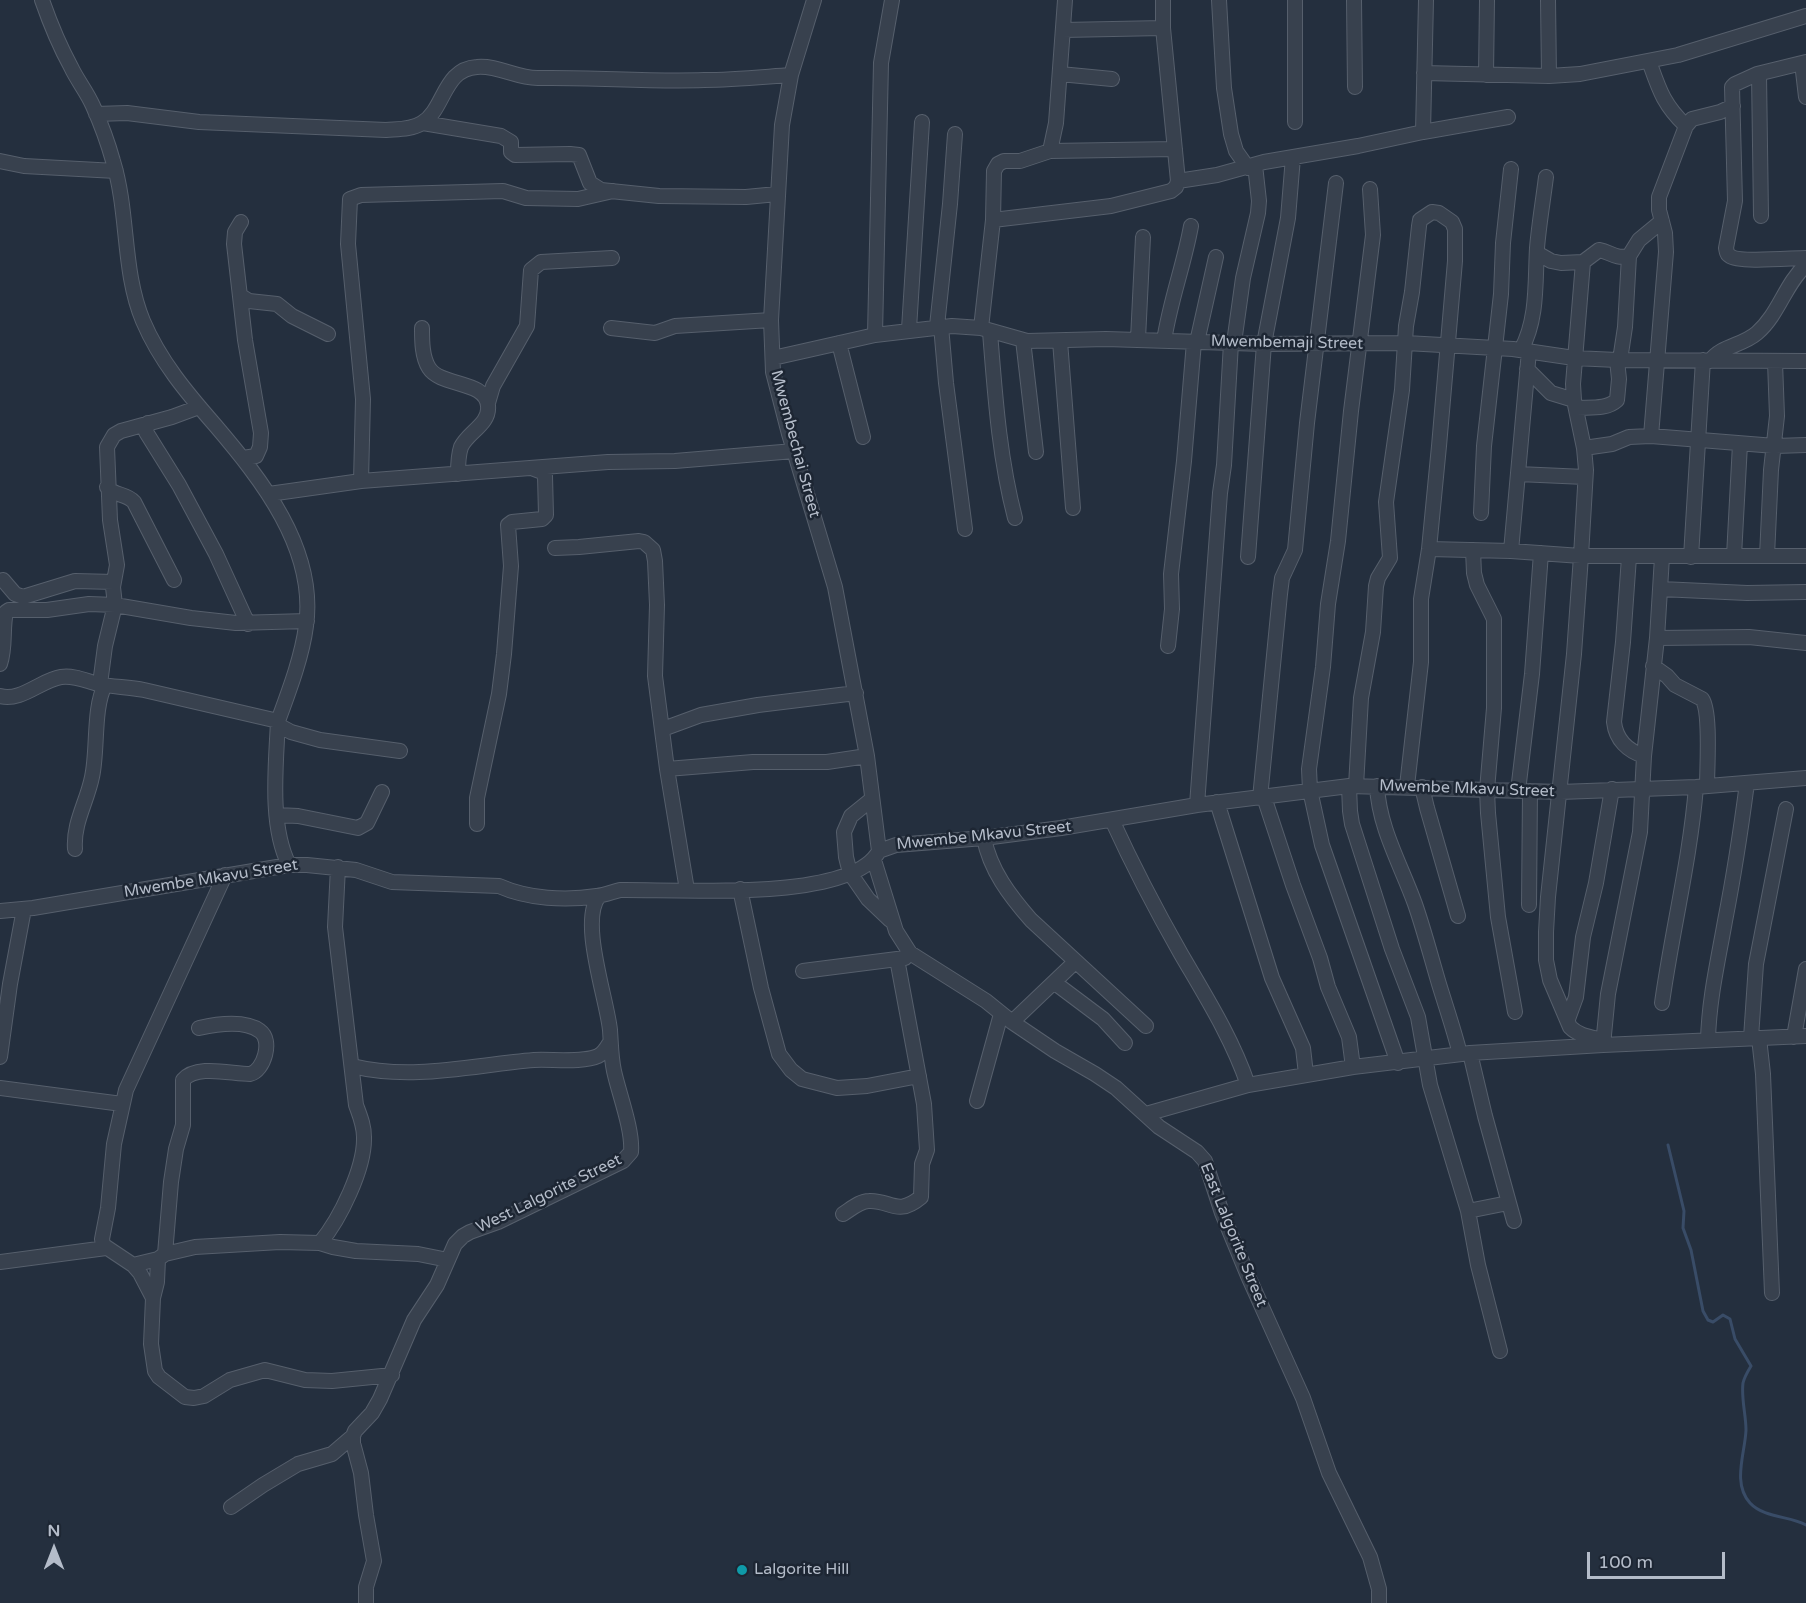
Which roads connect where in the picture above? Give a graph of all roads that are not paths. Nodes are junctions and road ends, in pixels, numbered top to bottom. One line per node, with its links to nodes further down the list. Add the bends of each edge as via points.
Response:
1 (42, 0): 27 (street, via 52,29)
2 (814, 0): 20 (street, Mwembechai Street)
3 (892, 0): 69 (street, via 881,63)
4 (1065, 0): 14 (street)
5 (1164, 0): 13 (street)
6 (1219, 0): 39 (street, via 1224,88 1232,134 1236,151)
7 (1295, 0): 30 (street)
8 (1354, 0): 24 (street)
9 (1426, 0): 17 (street)
10 (1487, 0): 21 (street)
11 (1548, 0): 22 (street)
12 (1806, 16): 15 (street)
13 (1163, 27): 14 (street); 35 (street)
14 (1063, 30): 18 (street)
15 (1649, 61): 22 (street); 32 (street, via 1670,111)
16 (1804, 63): 19 (street); 25 (street)
17 (1424, 73): 21 (street); 33 (street)
18 (1060, 74): 23 (street); 36 (street)
19 (1759, 74): 26 (street, via 1734,85); 48 (street)
20 (791, 75): 31 (street, via 705,80 537,78 476,67 456,75); 47 (street, Mwembechai Street, via 782,125)
21 (1486, 75): 22 (street)
22 (1549, 76)
23 (1112, 79)
24 (1355, 87)
25 (1806, 97)
26 (1733, 106): 32 (street, via 1692,119); 58 (street, via 1735,201 1727,254 1743,259)
27 (96, 114): 31 (street, via 386,130); 41 (street)
28 (1508, 117): 33 (street)
29 (922, 122): 66 (street)
30 (1295, 122)
31 (423, 123): 46 (street, via 507,138 515,155 579,155 590,183)
32 (1686, 126): 50 (street, via 1659,196)
33 (1423, 132): 37 (street)
34 (955, 134): 63 (street)
35 (1174, 149): 36 (street); 43 (street)
36 (1050, 151): 49 (street, via 1020,161 1004,161 995,167)
37 (1293, 157): 39 (street); 78 (street, via 1288,218)
38 (0, 161): 41 (street)
39 (1252, 166): 43 (street); 76 (street, via 1258,213)
40 (1511, 169): 82 (street)
41 (116, 171): 94 (street, via 137,306 159,355)
42 (1546, 177): 54 (street)
43 (1178, 181): 49 (street, via 1171,191 1119,204)
44 (1336, 183): 79 (street)
45 (1370, 189): 80 (street, via 1373,235)
46 (613, 191): 47 (street, via 659,196); 110 (street, via 578,199 526,198 503,191 361,195 350,199 348,244 363,399)
47 (777, 194): 62 (street, Mwembechai Street)
48 (1761, 216)
49 (993, 220): 67 (street)
50 (1662, 221): 55 (street, via 1639,240); 87 (street, via 1666,252)
51 (241, 222): 61 (street, via 234,236)
52 (1191, 226): 72 (street)
53 (1143, 237): 70 (street)
54 (1537, 253): 59 (street, via 1561,263); 83 (street, via 1533,320)
55 (1629, 256): 59 (street, via 1616,257 1599,250); 86 (street, via 1625,327)
56 (1216, 257): 74 (street)
57 (612, 258): 92 (street, via 541,262 531,270 527,326 493,386)
58 (1806, 258)
59 (1583, 262): 85 (street)
60 (1806, 265): 88 (street, via 1757,333 1716,352)
61 (241, 296): 68 (street, via 249,301 277,304); 105 (street, via 261,440 256,456)
62 (771, 320): 65 (street, via 675,326 655,333); 84 (street, Mwembechai Street)
63 (939, 326): 66 (street, Mwembemaji Street); 67 (street, Mwembemaji Street); 116 (street)
64 (422, 328): 92 (street, via 424,353 434,374 468,386 484,395)
65 (612, 328)
66 (909, 329): 69 (street, Mwembemaji Street)
67 (985, 330): 71 (street, Mwembemaji Street); 115 (street, via 1001,452)
68 (328, 334)
69 (875, 335): 75 (street, Mwembemaji Street)
70 (1138, 339): 72 (street, Mwembemaji Street); 73 (street, Mwembemaji Street)
71 (1023, 340): 73 (street, Mwembemaji Street); 104 (street)
72 (1164, 340): 74 (street, Mwembemaji Street)
73 (1060, 341): 113 (street)
74 (1195, 342): 76 (street, Mwembemaji Street); 141 (street, via 1171,574)
75 (839, 343): 84 (street, Mwembemaji Street); 97 (street)
76 (1233, 343): 78 (street, Mwembemaji Street); 170 (street)
77 (1406, 343): 80 (street, Mwembemaji Street); 81 (street, Mwembemaji Street); 81 (street, via 1420,220 1432,212 1452,222 1455,229); 155 (street, via 1386,502 1390,558 1378,578)
78 (1264, 344): 79 (street, Mwembemaji Street); 126 (street)
79 (1316, 344): 80 (street, Mwembemaji Street); 167 (street, via 1295,550 1282,578 1280,594)
80 (1360, 344): 162 (street, via 1320,697 1309,760)
81 (1448, 346): 82 (street, Mwembemaji Street); 118 (street)
82 (1496, 348): 83 (street, Mwembemaji Street); 114 (street, via 1484,446)
83 (1525, 350): 85 (street, Mwembemaji Street); 91 (street)
84 (773, 358): 103 (street, Mwembechai Street, via 774,379)
85 (1574, 358): 86 (street, Mwembemaji Street); 93 (street)
86 (1618, 360): 87 (street, Mwembemaji Street); 93 (street, via 1617,400 1605,407)
87 (1658, 360): 88 (street, Mwembemaji Street); 96 (street)
88 (1706, 361): 89 (street, Mwembemaji Street); 98 (street)
89 (1775, 362): 90 (street, Mwembemaji Street); 101 (street)
90 (1806, 362)
91 (1527, 369): 93 (street, via 1551,393); 108 (street)
92 (488, 403): 107 (street, via 483,423 462,445)
93 (1575, 404): 102 (street)
94 (200, 407): 95 (street); 105 (street)
95 (148, 423): 111 (street, via 121,431 109,441); 138 (street, via 146,432 216,554)
96 (1651, 436): 98 (street); 102 (street)
97 (863, 437)
98 (1697, 441): 99 (street); 129 (street)
99 (1740, 444): 101 (street); 123 (street)
100 (1806, 445): 101 (street)
101 (1775, 446): 124 (street)
102 (1584, 448): 109 (street)
103 (794, 451): 106 (street); 145 (street, Mwembechai Street, via 835,587)
104 (1036, 452)
105 (243, 458): 112 (street)
106 (534, 469): 107 (street); 174 (street, via 545,476 546,515 508,525 511,566 504,654 477,798)
107 (458, 474): 110 (street)
108 (1518, 474): 109 (street); 120 (street)
109 (1585, 477): 122 (street)
110 (361, 481): 112 (street)
111 (107, 487): 131 (street, via 134,502); 132 (street, via 117,565)
112 (269, 494): 137 (street, via 293,539 305,587)
113 (1073, 508)
114 (1481, 513)
115 (1015, 518)
116 (965, 529)
117 (555, 548): 148 (street, via 639,541 653,550 657,605 655,676)
118 (1429, 549): 119 (street); 157 (street, via 1421,599 1421,662)
119 (1473, 550): 120 (street); 163 (street, via 1473,573 1494,619 1494,708)
120 (1511, 551): 121 (street)
121 (1542, 553): 122 (street); 164 (street)
122 (1581, 556): 127 (street); 166 (street)
123 (1734, 556): 124 (street); 129 (street)
124 (1767, 556): 125 (street)
125 (1806, 556)
126 (1248, 557)
127 (1629, 557): 128 (street); 151 (street, via 1614,728 1627,748)
128 (1662, 557): 129 (street); 133 (street)
129 (1691, 557)
130 (3, 580): 132 (street, via 23,597 75,581)
131 (174, 580)
132 (114, 582): 135 (street)
133 (1661, 589): 134 (street); 139 (street)
134 (1806, 592)
135 (115, 605): 136 (street); 138 (street); 144 (street, via 105,646)
136 (3, 609): 142 (street)
137 (307, 621): 138 (street); 147 (street)
138 (248, 624)
139 (1657, 638): 140 (street, via 1749,637); 143 (street)
140 (1806, 643)
141 (1168, 646)
142 (0, 664)
143 (1653, 666): 151 (street); 159 (street, via 1675,685 1705,702 1707,726)
144 (102, 684): 146 (street, via 64,676 11,697); 147 (street, via 135,688); 176 (street, via 93,771 75,829)
145 (856, 693): 148 (street, via 701,715); 150 (street, Mwembechai Street)
146 (0, 696)
147 (278, 723): 149 (street, via 291,732 320,740); 172 (street)
148 (663, 729): 152 (street)
149 (400, 751)
150 (867, 756): 152 (street, via 827,762 753,762); 168 (street, Mwembechai Street)
151 (1644, 756): 161 (street)
152 (667, 769): 183 (street)
153 (1806, 778): 154 (street, Mwembe Mkavu Street)
154 (1747, 783): 159 (street, Mwembe Mkavu Street); 204 (street, via 1713,980)
155 (1353, 786): 156 (street, Mwembe Mkavu Street); 162 (street, Mwembe Mkavu Street); 210 (street, via 1352,824 1418,1017)
156 (1377, 786): 157 (street, Mwembe Mkavu Street); 208 (street, via 1383,824 1418,913)
157 (1407, 786): 158 (street, Mwembe Mkavu Street)
158 (1422, 787): 163 (street, Mwembe Mkavu Street); 188 (street)
159 (1701, 787): 161 (street, Mwembe Mkavu Street); 196 (street)
160 (1612, 789): 161 (street, Mwembe Mkavu Street); 166 (street, Mwembe Mkavu Street); 199 (street, via 1583,937 1576,997)
161 (1644, 789): 206 (street)
162 (1310, 790): 167 (street, Mwembe Mkavu Street); 211 (street, via 1322,844)
163 (1487, 790): 164 (street, Mwembe Mkavu Street); 197 (street, via 1498,917)
164 (1524, 791): 166 (street, Mwembe Mkavu Street); 185 (street)
165 (382, 792): 172 (street, via 367,824 358,828)
166 (1560, 792): 199 (street, via 1548,897 1546,960 1556,996)
167 (1262, 797): 169 (street, Mwembe Mkavu Street); 213 (street, via 1348,1037)
168 (872, 799): 177 (street, Mwembechai Street); 180 (street, via 851,816 844,832)
169 (1217, 802): 170 (street, Mwembe Mkavu Street); 214 (street, via 1272,978 1303,1048)
170 (1197, 805): 173 (street, Mwembe Mkavu Street)
171 (1786, 809): 203 (street, via 1756,964)
172 (277, 815): 178 (street, via 283,852)
173 (1112, 820): 175 (street, Mwembe Mkavu Street); 216 (street, via 1143,888 1221,1024)
174 (477, 824)
175 (984, 838): 177 (street, Mwembe Mkavu Street, via 896,845); 192 (street, via 987,855 1016,902)
176 (75, 849)
177 (877, 856): 180 (street, Mwembe Mkavu Street); 189 (street, East Lalgorite Street)
178 (290, 865): 179 (street, Mwembe Mkavu Street); 181 (street, Mwembe Mkavu Street)
179 (338, 867): 184 (street, Mwembe Mkavu Street, via 392,882 499,886 515,893 567,898); 212 (street, via 335,927)
180 (850, 873): 182 (street, Mwembe Mkavu Street, via 801,887); 189 (street, via 868,899)
181 (225, 875): 186 (street, Mwembe Mkavu Street); 219 (street, via 135,1066)
182 (740, 889): 183 (street, Mwembe Mkavu Street); 215 (street, via 779,1054 791,1071 802,1079 837,1088)
183 (687, 891): 184 (street, Mwembe Mkavu Street, via 620,891)
184 (599, 896): 205 (street, West Lalgorite Street, via 592,909 592,930)
185 (1529, 905)
186 (24, 909): 187 (street, Mwembe Mkavu Street); 209 (street)
187 (0, 910)
188 (1458, 916)
189 (894, 924): 190 (street, East Lalgorite Street)
190 (914, 956): 191 (street); 198 (street, East Lalgorite Street)
191 (897, 959): 194 (street); 215 (street)
192 (1075, 962): 195 (street); 200 (street)
193 (1806, 969): 202 (street)
194 (803, 971)
195 (1055, 983): 198 (street); 207 (street, via 1103,1019)
196 (1662, 1003)
197 (1515, 1012)
198 (1006, 1018): 218 (street); 220 (street, East Lalgorite Street, via 1102,1078)
199 (1568, 1019): 206 (street, via 1576,1033)
200 (1146, 1026)
201 (200, 1028): 227 (street, via 252,1027 266,1040 263,1063 255,1073 206,1071 183,1080 183,1125 176,1149)
202 (1800, 1036): 203 (street)
203 (1755, 1038): 204 (street); 231 (street, via 1763,1074)
204 (1708, 1040): 206 (street)
205 (610, 1042): 212 (street, via 599,1056 578,1059 419,1073 388,1073); 228 (street, West Lalgorite Street, via 631,1152 623,1161 463,1236)
206 (1603, 1042): 208 (street)
207 (1125, 1043)
208 (1465, 1054): 210 (street); 221 (street)
209 (0, 1057)
210 (1427, 1059): 211 (street); 222 (street, via 1430,1085)
211 (1398, 1063): 213 (street)
212 (352, 1066): 225 (street, via 364,1134 363,1156 345,1205)
213 (1353, 1067): 214 (street)
214 (1306, 1074): 216 (street)
215 (919, 1076): 223 (street, via 927,1150 922,1164 921,1197 905,1206 860,1203)
216 (1248, 1085): 220 (street)
217 (0, 1088): 219 (street)
218 (976, 1101)
219 (122, 1104): 226 (street, via 102,1239)
220 (1146, 1114): 238 (street, East Lalgorite Street, via 1197,1152 1209,1167 1222,1213 1304,1398 1329,1473 1370,1557)
221 (1508, 1203): 222 (street); 224 (street)
222 (1468, 1211): 233 (street)
223 (843, 1214)
224 (1514, 1221)
225 (320, 1243): 227 (street, via 205,1246); 228 (street, via 356,1251 418,1254)
226 (106, 1248): 229 (street); 230 (street)
227 (162, 1257): 230 (street); 232 (street)
228 (448, 1260): 234 (street, West Lalgorite Street, via 437,1286 414,1320)
229 (0, 1262)
230 (133, 1265): 232 (street)
231 (1772, 1293)
232 (153, 1298): 234 (street, via 154,1371 185,1397 204,1396 230,1380 265,1370 305,1380)
233 (1500, 1351)
234 (392, 1375): 235 (street, West Lalgorite Street, via 372,1413)
235 (352, 1436): 236 (street, West Lalgorite Street, via 332,1454 298,1464); 237 (street, via 374,1562 366,1587)
236 (231, 1507)
237 (366, 1603)
238 (1379, 1603)

